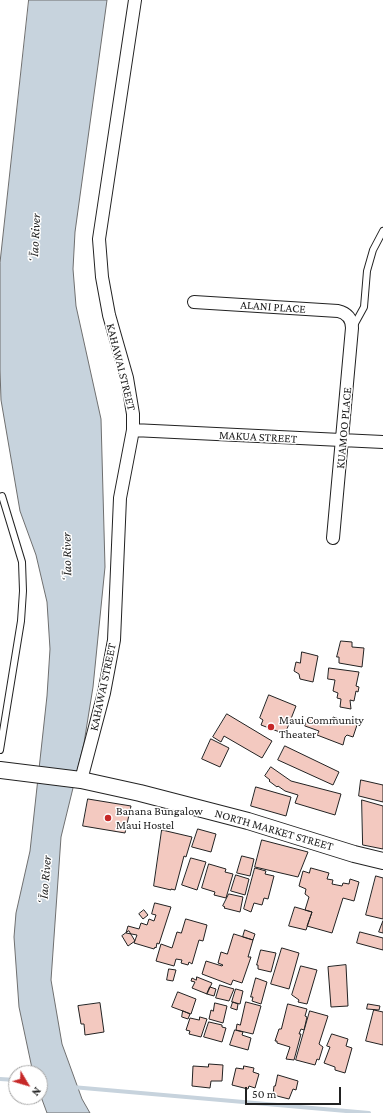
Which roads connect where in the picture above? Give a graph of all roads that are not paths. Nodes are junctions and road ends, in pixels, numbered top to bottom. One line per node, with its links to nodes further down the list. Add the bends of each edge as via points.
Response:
1 (135, 0): 5 (street, KAHAWAI STREET, via 99,240 102,278 127,378)
2 (383, 231): 4 (lane, via 373,250 367,271 364,307)
3 (194, 302): 4 (street, ALANI PLACE, via 340,311)
4 (351, 323): 6 (street, KUAMOO PLACE)
5 (133, 430): 6 (street, MAKUA STREET); 12 (street, KAHAWAI STREET, via 120,498 114,640 104,693)
6 (343, 441): 7 (street, MAKUA STREET); 9 (street, KUAMOO PLACE)
7 (383, 442)
8 (2, 496): 10 (lane, via 22,562 23,591 21,621)
9 (333, 538)
10 (0, 750)
11 (0, 770): 12 (street, NORTH MARKET STREET)
12 (81, 780): 13 (street, NORTH MARKET STREET, via 248,821)
13 (383, 861)

